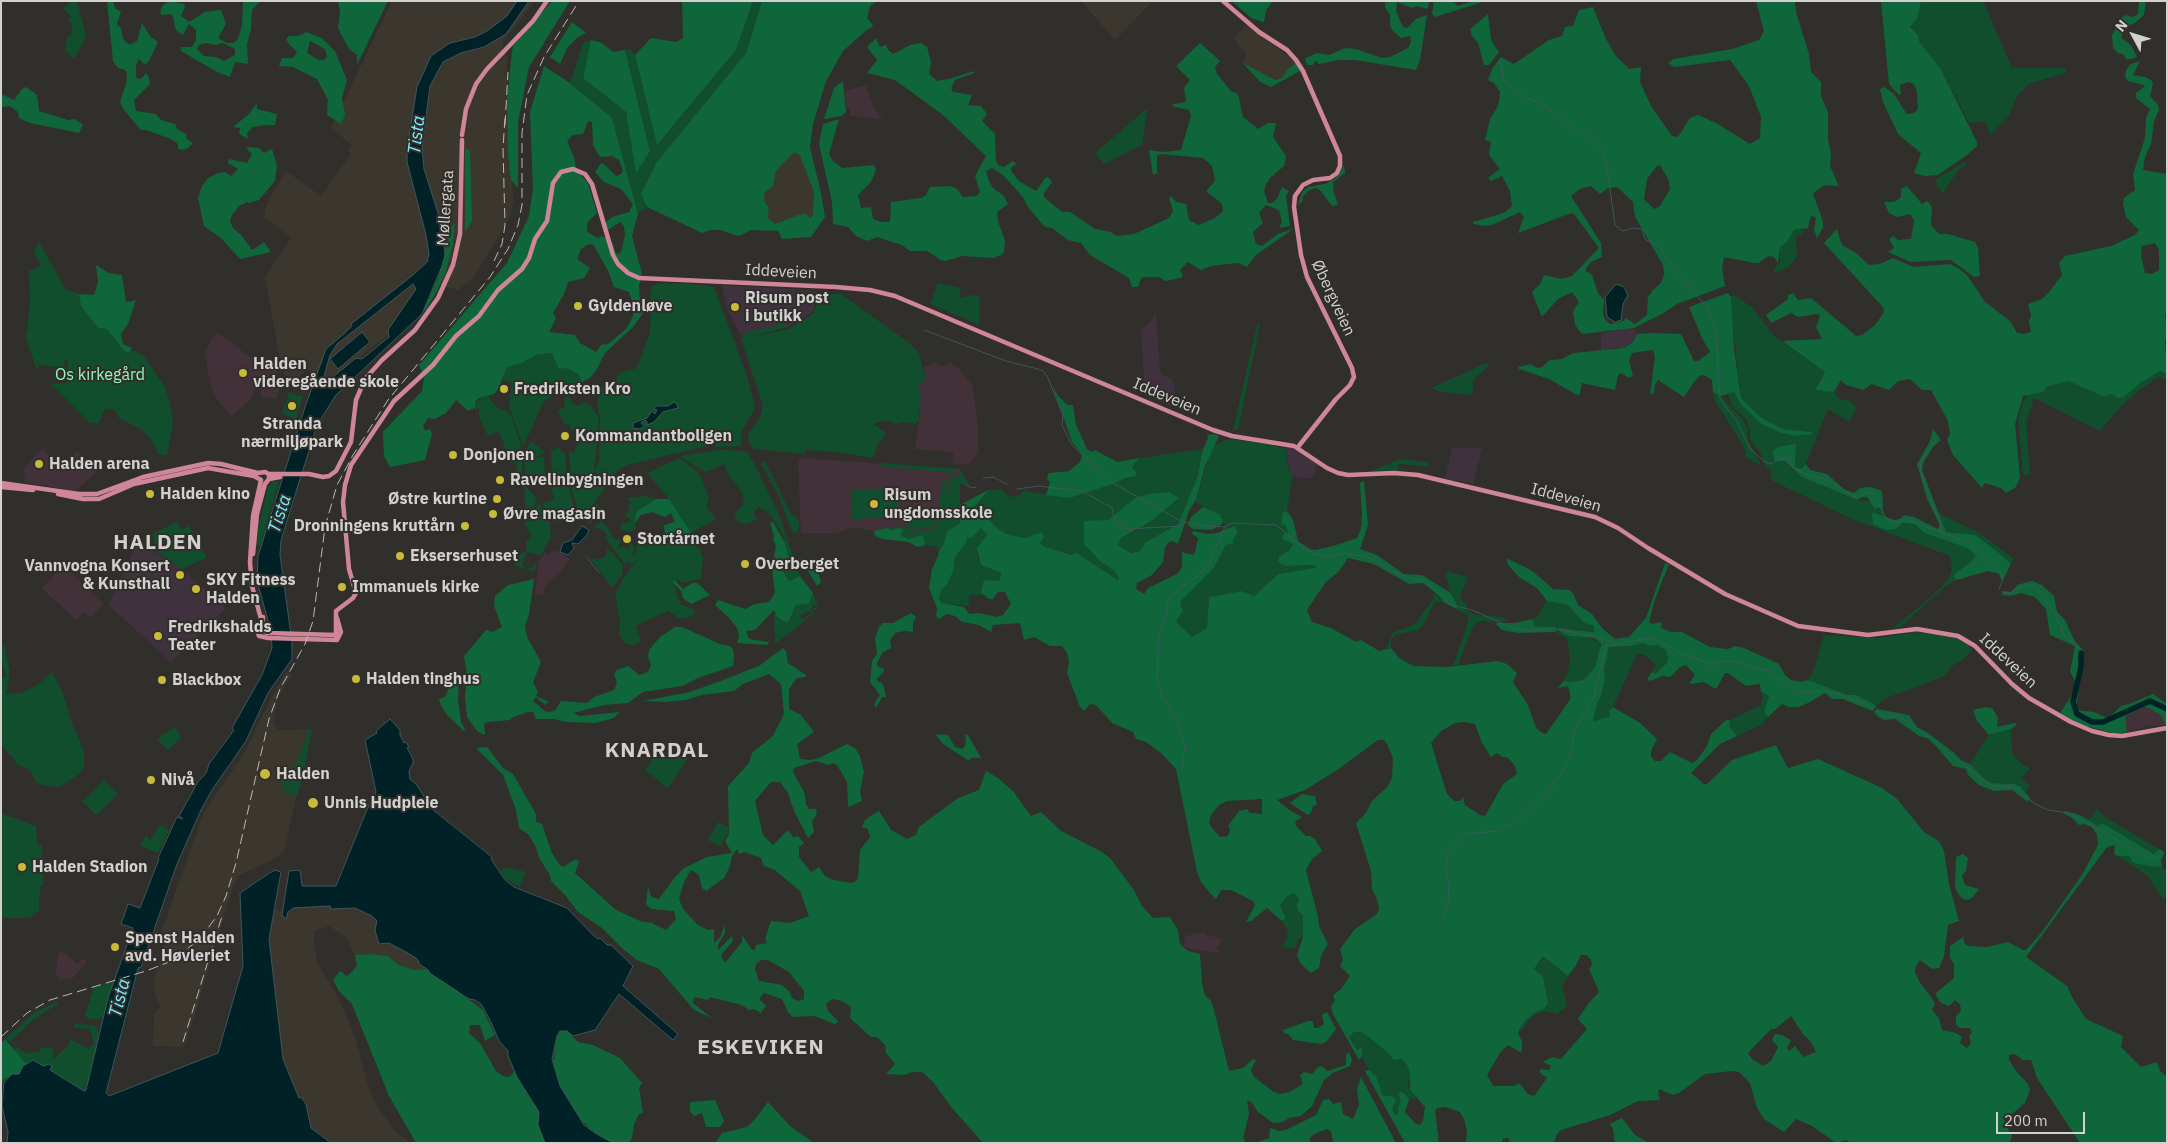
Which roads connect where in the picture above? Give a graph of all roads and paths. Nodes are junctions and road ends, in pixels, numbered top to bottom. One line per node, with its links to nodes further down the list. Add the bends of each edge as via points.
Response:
1 (547, 1): 4 (main road, Møllergata, via 529,26 476,84 466,110 462,138 460,234 455,258 446,283 421,324 372,370 358,394 351,442 338,468 327,476)
2 (1223, 1): 3 (main road, Øbergveien, via 1296,60 1340,156 1337,173 1303,185 1297,192 1294,207 1300,255 1307,277 1354,377)
3 (1298, 447): 4 (main road, Iddeveien, via 1213,430 895,296 836,287 633,276 613,255 592,184 585,174 573,169 561,172 553,183 547,221 522,269 498,290 433,366 391,405 354,460 344,490 349,568 355,594 336,614 341,632 336,638 269,636 260,631 261,621 251,578); 7 (main road, Iddeveien, via 1338,473 1406,473 1434,477 1595,517 1725,594 1798,626 1868,636 1917,629 1958,636 1975,646 2029,698 2071,722 2104,735 2122,736)
4 (264, 477): 5 (main road, via 221,464 204,464 148,476 96,494); 6 (main road, via 208,468 134,484 93,500)
5 (1, 483)
6 (1, 487)
7 (2167, 728)

